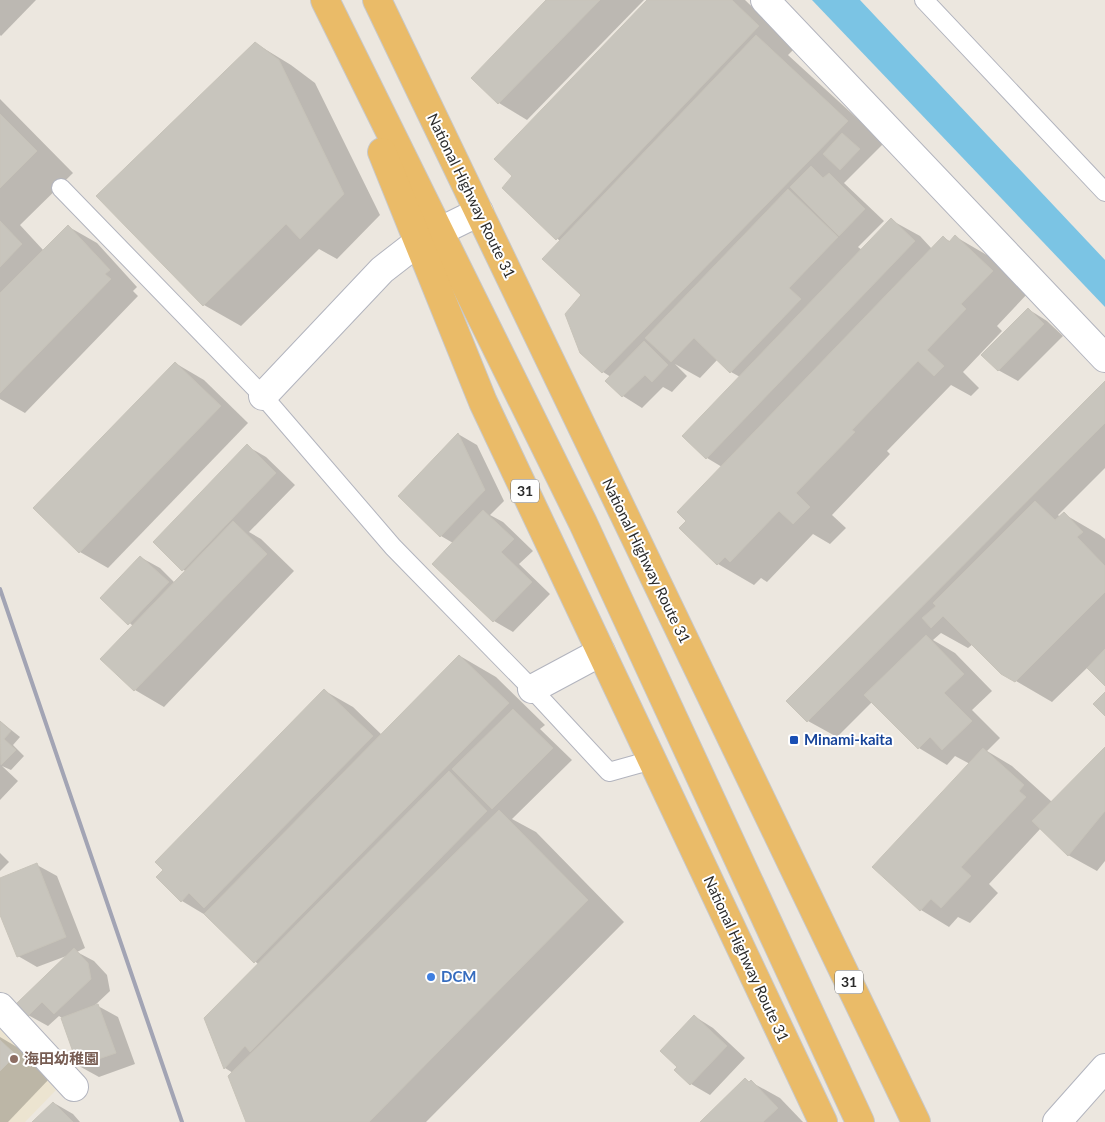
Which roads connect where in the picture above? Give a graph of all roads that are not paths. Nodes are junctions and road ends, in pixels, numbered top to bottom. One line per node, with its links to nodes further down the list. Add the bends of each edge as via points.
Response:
1 (320, 0): 9 (highway, National Highway Route 31 / 31)
2 (325, 0): 9 (highway)
3 (377, 0): 8 (highway, National Highway Route 31 / 31)
4 (765, 0): 10 (street)
5 (924, 0): 7 (lane)
6 (61, 188): 11 (lane)
7 (1105, 192)
8 (479, 212): 9 (street); 20 (highway, National Highway Route 31 / 31)
9 (428, 237): 11 (street, via 382,270); 12 (highway, National Highway Route 31 / 31, via 483,402); 19 (highway, via 583,523)
10 (1105, 358)
11 (263, 396): 13 (lane, via 393,547)
12 (601, 652): 13 (street); 14 (highway, National Highway Route 31 / 31)
13 (532, 689): 14 (lane, via 609,772)
14 (652, 760): 18 (highway, National Highway Route 31 / 31)
15 (0, 1007): 17 (street)
16 (1105, 1068): 21 (street)
17 (74, 1087)
18 (823, 1122)
19 (860, 1122)
20 (916, 1122)
21 (1058, 1122)

